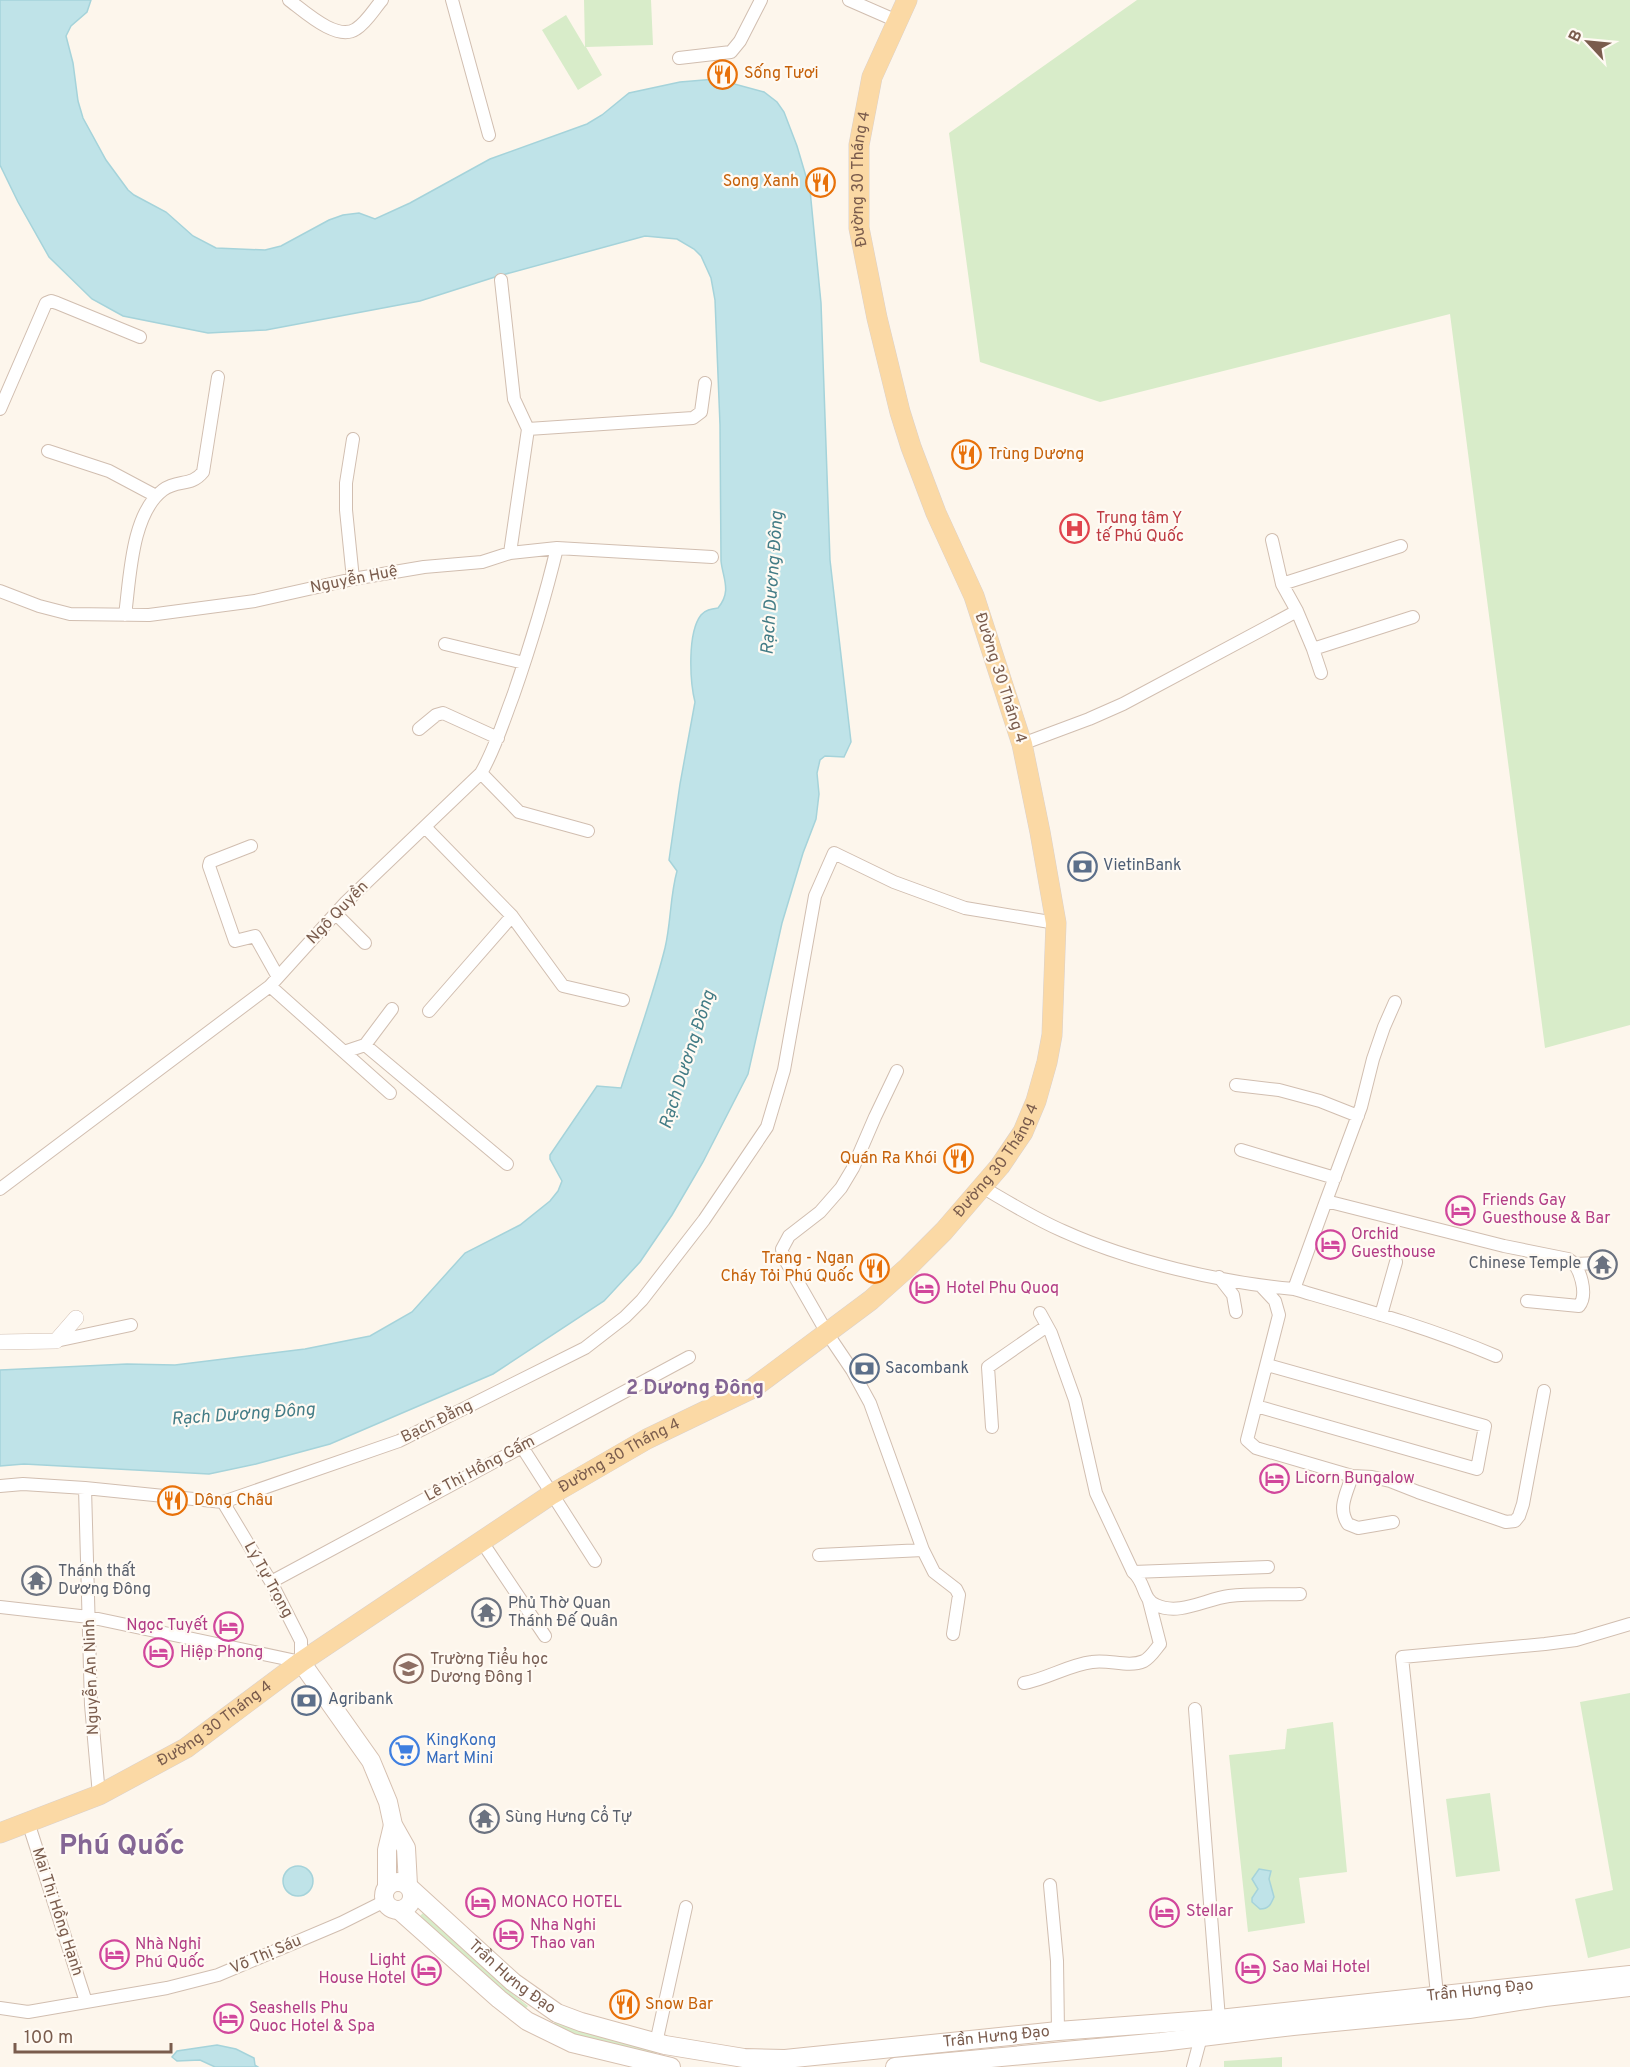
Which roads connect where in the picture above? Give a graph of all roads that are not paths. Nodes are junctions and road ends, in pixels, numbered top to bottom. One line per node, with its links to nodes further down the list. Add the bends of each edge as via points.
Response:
1 (289, 0): 2 (street, via 327,27 346,32 357,28)
2 (382, 0)
3 (452, 0): 9 (street)
4 (761, 0): 8 (street, via 734,50)
5 (849, 0): 7 (street)
6 (907, 0): 7 (main road, Đường 30 Tháng 4)
7 (897, 21): 36 (main road, Đường 30 Tháng 4, via 872,77 860,146 859,228 877,318 911,447 974,596)
8 (679, 58)
9 (489, 135)
10 (501, 280): 15 (street, via 514,399)
11 (140, 337): 14 (street, via 51,301 46,303)
12 (218, 377): 18 (street, via 203,472 198,479 173,483)
13 (705, 383): 15 (street, via 700,412 693,418)
14 (0, 410)
15 (528, 429): 22 (street)
16 (353, 439): 24 (street, via 346,510)
17 (48, 451): 18 (street, via 109,471)
18 (156, 496): 28 (street, via 138,533)
19 (1272, 540): 25 (street)
20 (1401, 546): 25 (street)
21 (557, 548): 22 (street, Nguyễn Huệ); 23 (street, Nguyễn Huệ); 32 (street, Ngô Quyền)
22 (510, 554): 24 (street, Nguyễn Huệ, via 482,562)
23 (712, 557)
24 (353, 579): 28 (street, Nguyễn Huệ, via 255,601)
25 (1282, 584): 27 (street)
26 (0, 591): 28 (street, Nguyễn Huệ, via 70,614)
27 (1298, 611): 31 (street); 36 (street, via 1123,704)
28 (124, 615)
29 (1413, 617): 31 (street)
30 (445, 644): 32 (street)
31 (1313, 649): 33 (street)
32 (524, 663): 35 (street, Ngô Quyền)
33 (1321, 673)
34 (419, 729): 35 (street, via 443,713)
35 (498, 738): 37 (street, Ngô Quyền)
36 (1022, 744): 43 (main road, Đường 30 Tháng 4)
37 (481, 773): 38 (street, Ngô Quyền); 39 (street, via 519,812)
38 (424, 827): 41 (street, Ngô Quyền); 42 (street)
39 (588, 831)
40 (251, 846): 45 (street, via 208,866 235,941 255,936)
41 (336, 914): 44 (street); 45 (street, Ngô Quyền)
42 (512, 916): 46 (street, via 563,986); 49 (street)
43 (1056, 923): 59 (main road, Đường 30 Tháng 4, via 1052,1035 1047,1062 1023,1132); 89 (street, Bạch Đằng, via 966,908 832,855 815,896 784,1071 767,1127 704,1220 642,1300 585,1348 399,1441)
44 (365, 943)
45 (274, 982): 51 (street); 60 (street, Ngô Quyền)
46 (624, 1000)
47 (1395, 1002): 55 (street, via 1373,1059)
48 (392, 1009): 50 (street)
49 (429, 1011)
50 (364, 1045): 51 (street); 57 (street)
51 (344, 1053): 54 (street)
52 (897, 1071): 75 (street, via 842,1188 820,1212 789,1236 782,1249)
53 (1236, 1084): 55 (street, via 1279,1090)
54 (390, 1093)
55 (1358, 1116): 58 (street)
56 (1241, 1150): 58 (street)
57 (507, 1164)
58 (1335, 1179): 61 (street)
59 (982, 1187): 65 (street, via 1063,1231 1123,1254); 75 (main road, Đường 30 Tháng 4, via 908,1267)
60 (0, 1190)
61 (1326, 1201): 64 (street, via 1568,1259); 67 (street)
62 (1396, 1262): 71 (street)
63 (1598, 1263): 64 (street)
64 (1575, 1264): 68 (street, via 1583,1299 1579,1306)
65 (1219, 1277): 66 (street); 69 (street, via 1233,1295)
66 (1261, 1286): 67 (street); 80 (street, via 1275,1301 1279,1315)
67 (1294, 1289): 71 (street)
68 (1527, 1301)
69 (1236, 1312)
70 (1040, 1313): 74 (street)
71 (1381, 1315): 78 (street)
72 (76, 1318): 76 (street)
73 (131, 1325): 76 (street)
74 (1047, 1326): 83 (street, via 988,1367); 96 (street, via 1075,1400 1096,1493)
75 (826, 1333): 88 (main road, Đường 30 Tháng 4, via 753,1388 647,1439); 92 (street, via 870,1403)
76 (56, 1341): 77 (street)
77 (0, 1342)
78 (1496, 1356)
79 (689, 1357): 84 (street, Lê Thị Hồng Gấm)
80 (1267, 1365): 82 (street); 82 (street, via 1485,1426 1477,1469)
81 (1544, 1391): 85 (street, via 1523,1504 1515,1521 1506,1522 1372,1476)
82 (1256, 1406): 85 (street, via 1247,1440 1256,1448)
83 (992, 1427)
84 (522, 1447): 88 (street); 97 (street, Lê Thị Hồng Gấm)
85 (1352, 1476): 90 (street, via 1342,1505 1348,1524 1358,1528)
86 (0, 1486): 87 (street, Bạch Đằng)
87 (85, 1488): 89 (street, Bạch Đằng); 101 (street, Nguyễn An Ninh)
88 (552, 1494): 91 (main road, Đường 30 Tháng 4); 94 (street)
89 (224, 1502): 97 (street, Lý Tự Trọng)
90 (1393, 1522)
91 (482, 1542): 104 (street); 105 (main road, Đường 30 Tháng 4)
92 (923, 1550): 93 (street); 103 (street, via 934,1572 959,1595)
93 (819, 1555)
94 (595, 1561)
95 (1268, 1567): 96 (street)
96 (1133, 1572): 99 (street)
97 (271, 1582): 105 (street, Lý Tự Trọng, via 301,1641)
98 (1300, 1594): 99 (street, via 1228,1596 1172,1609)
99 (1149, 1600): 106 (street, via 1160,1644 1142,1662 1090,1662)
100 (0, 1607): 101 (street)
101 (89, 1617): 105 (street); 108 (street, Nguyễn An Ninh)
102 (1630, 1624): 119 (street, via 1556,1643 1402,1657)
103 (952, 1634)
104 (545, 1636)
105 (301, 1662): 108 (main road, Đường 30 Tháng 4, via 186,1748); 110 (main road, via 371,1761)
106 (1023, 1683)
107 (1195, 1709): 124 (street)
108 (99, 1795): 109 (main road, Đường 30 Tháng 4)
109 (28, 1822): 111 (main road, Đường 30 Tháng 4); 120 (street, Mai Thị Hồng Hạnh)
110 (393, 1825): 113 (main road, via 406,1848); 114 (main road, via 387,1850)
111 (0, 1833)
112 (1050, 1885): 125 (street)
113 (410, 1887): 114 (main road, via 395,1882); 114 (main road, via 411,1903); 121 (main road, Trần Hưng Đạo)
114 (390, 1899): 120 (street, Võ Thị Sáu, via 218,1976); 123 (main road, Trần Hưng Đạo)
115 (686, 1907): 126 (street)
116 (1630, 1975): 118 (main road, Trần Hưng Đạo)
117 (1630, 1987): 118 (main road, Trần Hưng Đạo)
118 (1544, 1990): 119 (main road, Trần Hưng Đạo); 124 (main road, Trần Hưng Đạo, via 1469,2009 1316,2024)
119 (1437, 1994): 124 (main road, Trần Hưng Đạo)
120 (86, 2002): 122 (street, Võ Thị Sáu, via 28,2012)
121 (539, 2002): 123 (main road); 126 (main road, Trần Hưng Đạo, via 581,2022)
122 (0, 2008)
123 (527, 2021): 128 (main road, Trần Hưng Đạo, via 572,2043)
124 (1207, 2025): 125 (main road, Trần Hưng Đạo); 127 (main road, Trần Hưng Đạo); 130 (street)
125 (1058, 2031): 126 (main road, Trần Hưng Đạo, via 785,2059 744,2058); 127 (main road)
126 (660, 2044): 128 (main road)
127 (1060, 2051): 129 (main road, Trần Hưng Đạo)
128 (666, 2066)
129 (895, 2067)
130 (1193, 2067)

